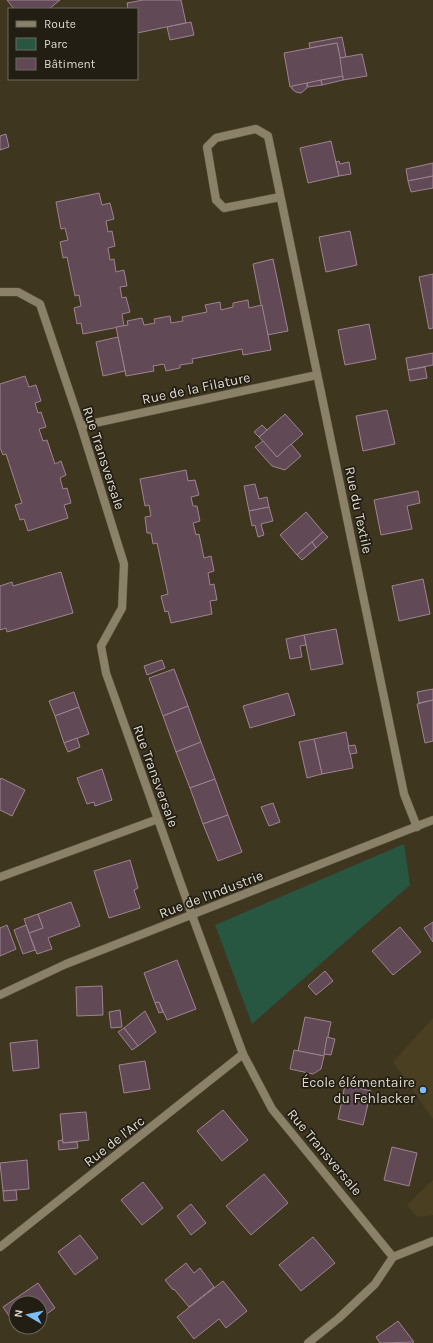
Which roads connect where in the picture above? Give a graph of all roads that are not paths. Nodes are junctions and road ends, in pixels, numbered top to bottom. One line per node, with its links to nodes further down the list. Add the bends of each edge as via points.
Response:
1 (280, 197): 1 (street, Rue du Textile, via 268,136 256,129 216,138 207,147 216,200 224,208); 3 (street, Rue du Textile)
2 (0, 292): 4 (street, Rue Transversale, via 18,292 40,304)
3 (318, 375): 4 (street, Rue de la Filature); 7 (street, Rue du Textile, via 404,794)
4 (81, 426): 5 (street, Rue Transversale, via 124,564 122,608 101,646 106,673)
5 (158, 819): 8 (street); 9 (street, Rue Transversale)
6 (433, 820): 7 (street, Rue de l'Industrie)
7 (416, 827): 9 (street, Rue de l'Industrie)
8 (0, 877)
9 (192, 915): 10 (street, Rue de l'Industrie, via 66,964); 11 (street, Rue Transversale)
10 (0, 995)
11 (243, 1054): 13 (street, Rue de l'Arc); 14 (street, Rue Transversale, via 272,1109)
12 (433, 1241): 14 (street)
13 (0, 1247)
14 (393, 1257): 15 (street, via 375,1284)
15 (308, 1343)

